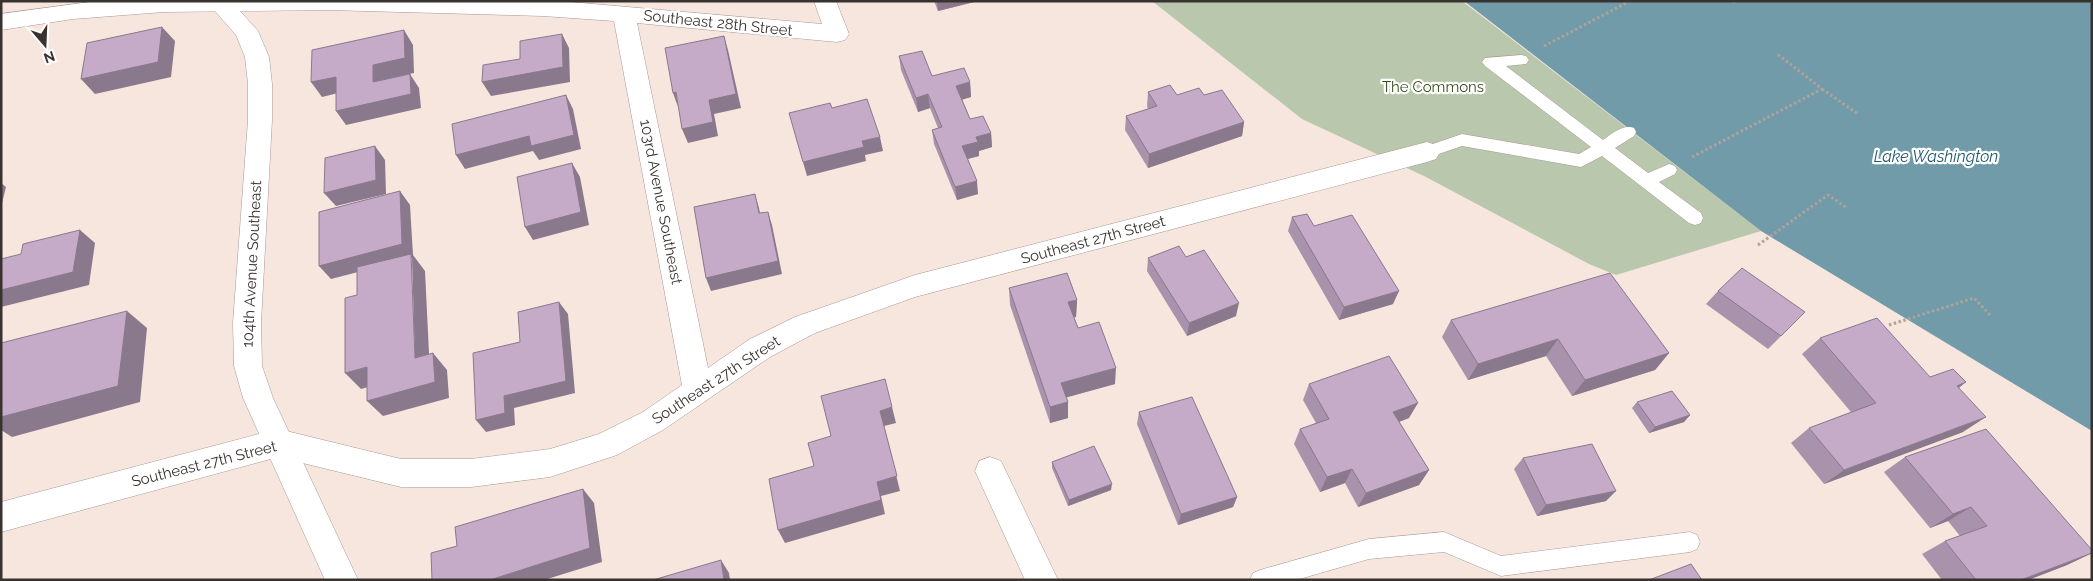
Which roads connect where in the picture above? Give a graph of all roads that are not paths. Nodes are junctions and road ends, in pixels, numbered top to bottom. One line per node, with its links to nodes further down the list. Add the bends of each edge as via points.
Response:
1 (825, 1): 3 (street, Southeast 28th Street, via 836,34)
2 (221, 2): 3 (street, Southeast 28th Street, via 543,8); 4 (street, Southeast 28th Street, via 82,10); 13 (street, 104th Avenue Southeast, via 246,31 258,57 260,120 247,324 248,366)
3 (624, 14): 12 (street, 103rd Avenue Southeast)
4 (1, 22)
5 (1522, 60): 7 (lane, via 1490,62)
6 (1628, 132): 7 (lane)
7 (1603, 148): 8 (lane, via 1581,161 1462,140); 10 (lane)
8 (1427, 152): 12 (street, Southeast 27th Street, via 915,286 806,325 760,348)
9 (1669, 170): 10 (lane)
10 (1646, 181): 11 (lane)
11 (1694, 218)
12 (698, 391): 13 (street, Southeast 27th Street, via 653,421 606,445 550,463 471,473 401,473)
13 (278, 443): 15 (street, Southeast 27th Street); 17 (street, 104th Avenue Southeast)
14 (990, 471): 18 (street)
15 (1, 517)
16 (1690, 542): 19 (lane, via 1502,566 1444,542 1369,549)
17 (342, 580)
18 (1042, 580)
19 (1260, 580)

